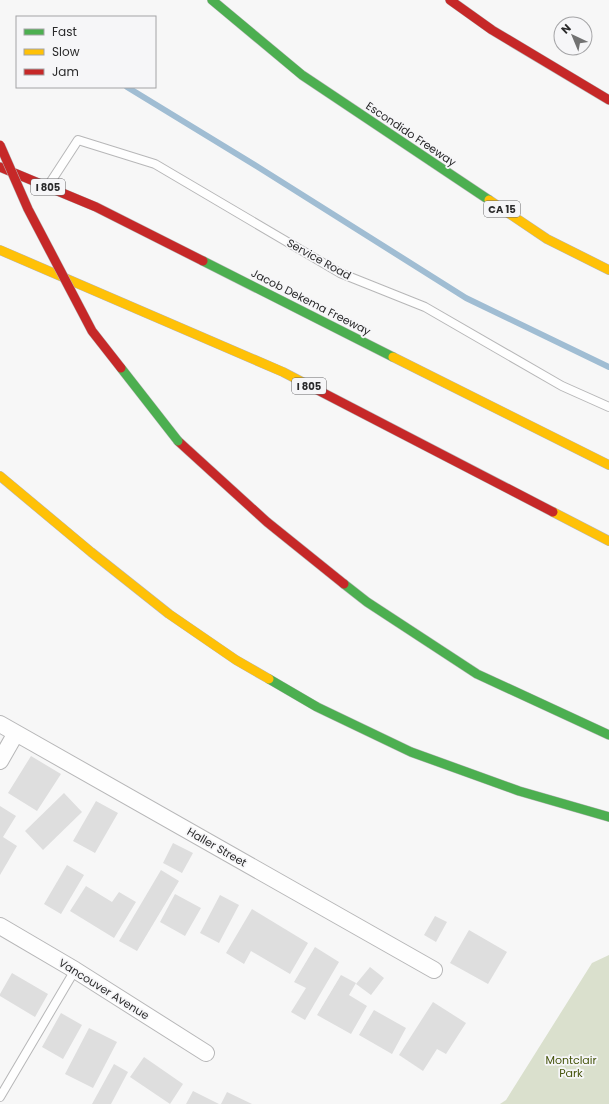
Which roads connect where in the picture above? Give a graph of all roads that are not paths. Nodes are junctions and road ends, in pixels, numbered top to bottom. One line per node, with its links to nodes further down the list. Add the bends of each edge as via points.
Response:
1 (212, 0): 8 (highway, Escondido Freeway / CA 15, via 308,80 547,239)
2 (450, 0): 3 (highway, via 492,30)
3 (609, 100)
4 (0, 146): 15 (highway, bridge, via 28,209 92,331 178,441 267,522 367,602 477,674)
5 (0, 167): 6 (highway, Jacob Dekema Freeway / I 805)
6 (48, 187): 9 (lane, Service Road, via 78,140 155,164 340,273 425,307 562,386); 10 (highway, Jacob Dekema Freeway / I 805, via 103,210)
7 (0, 250): 12 (highway, I 805, via 283,372)
8 (609, 270)
9 (609, 407)
10 (609, 465)
11 (0, 476): 17 (highway, via 169,614 236,660 317,707 411,752 519,791)
12 (609, 541)
13 (0, 724): 14 (street, Haller Street)
14 (16, 733): 16 (street); 20 (street, Haller Street)
15 (609, 735)
16 (0, 761)
17 (609, 817)
18 (0, 926): 19 (street, Vancouver Avenue)
19 (74, 970): 21 (street, Vancouver Avenue); 22 (lane)
20 (434, 970)
21 (206, 1053)
22 (0, 1097)

